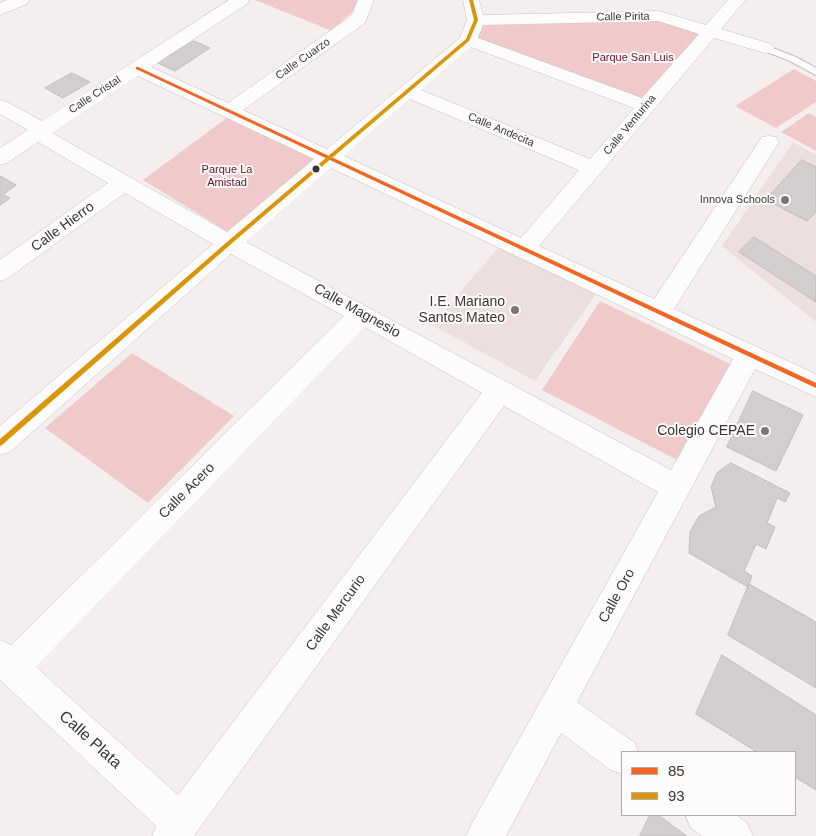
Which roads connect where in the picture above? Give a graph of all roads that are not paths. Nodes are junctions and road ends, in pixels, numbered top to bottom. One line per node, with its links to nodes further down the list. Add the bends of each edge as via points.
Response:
1 (21, 0): 6 (street)
2 (241, 0): 11 (street, Calle Cristal)
3 (366, 0): 16 (street, Calle Cuarzo, via 360,19)
4 (471, 0): 7 (street)
5 (737, 0): 8 (street, Calle Venturina)
6 (0, 10)
7 (476, 20): 8 (street, Calle Pirita, via 659,16); 9 (street)
8 (710, 31): 10 (street, Calle Pirita); 15 (street, Calle Venturina)
9 (468, 40): 13 (street); 15 (street)
10 (765, 48): 12 (lane)
11 (137, 68): 16 (street); 17 (street, Calle Cristal)
12 (816, 72)
13 (408, 91): 20 (street); 21 (street, Calle Andecita)
14 (0, 106): 17 (street, Calle Magnesio)
15 (646, 106): 21 (street, Calle Venturina)
16 (229, 111): 20 (street)
17 (40, 132): 19 (street, Calle Cristal); 22 (street, Calle Magnesio)
18 (769, 142): 26 (street)
19 (0, 158)
20 (330, 158): 23 (street); 24 (street)
21 (593, 168): 24 (street, Calle Venturina)
22 (125, 182): 23 (street, Calle Magnesio); 25 (street, Calle Hierro)
23 (230, 243): 27 (street, Calle Magnesio); 31 (street)
24 (524, 249): 26 (street)
25 (0, 272)
26 (659, 312): 28 (street)
27 (362, 314): 30 (street, Calle Magnesio); 33 (street, Calle Acero)
28 (750, 355): 29 (street); 32 (street, Calle Oro)
29 (816, 386)
30 (500, 390): 32 (street, Calle Magnesio); 37 (street, Calle Mercurio)
31 (0, 443)
32 (677, 488): 34 (street, Calle Oro)
33 (6, 662): 37 (street, Calle Plata)
34 (556, 708): 35 (street); 38 (street, Calle Oro)
35 (621, 755)
36 (705, 816): 39 (street)
37 (176, 829)
38 (484, 836)
39 (734, 836)

